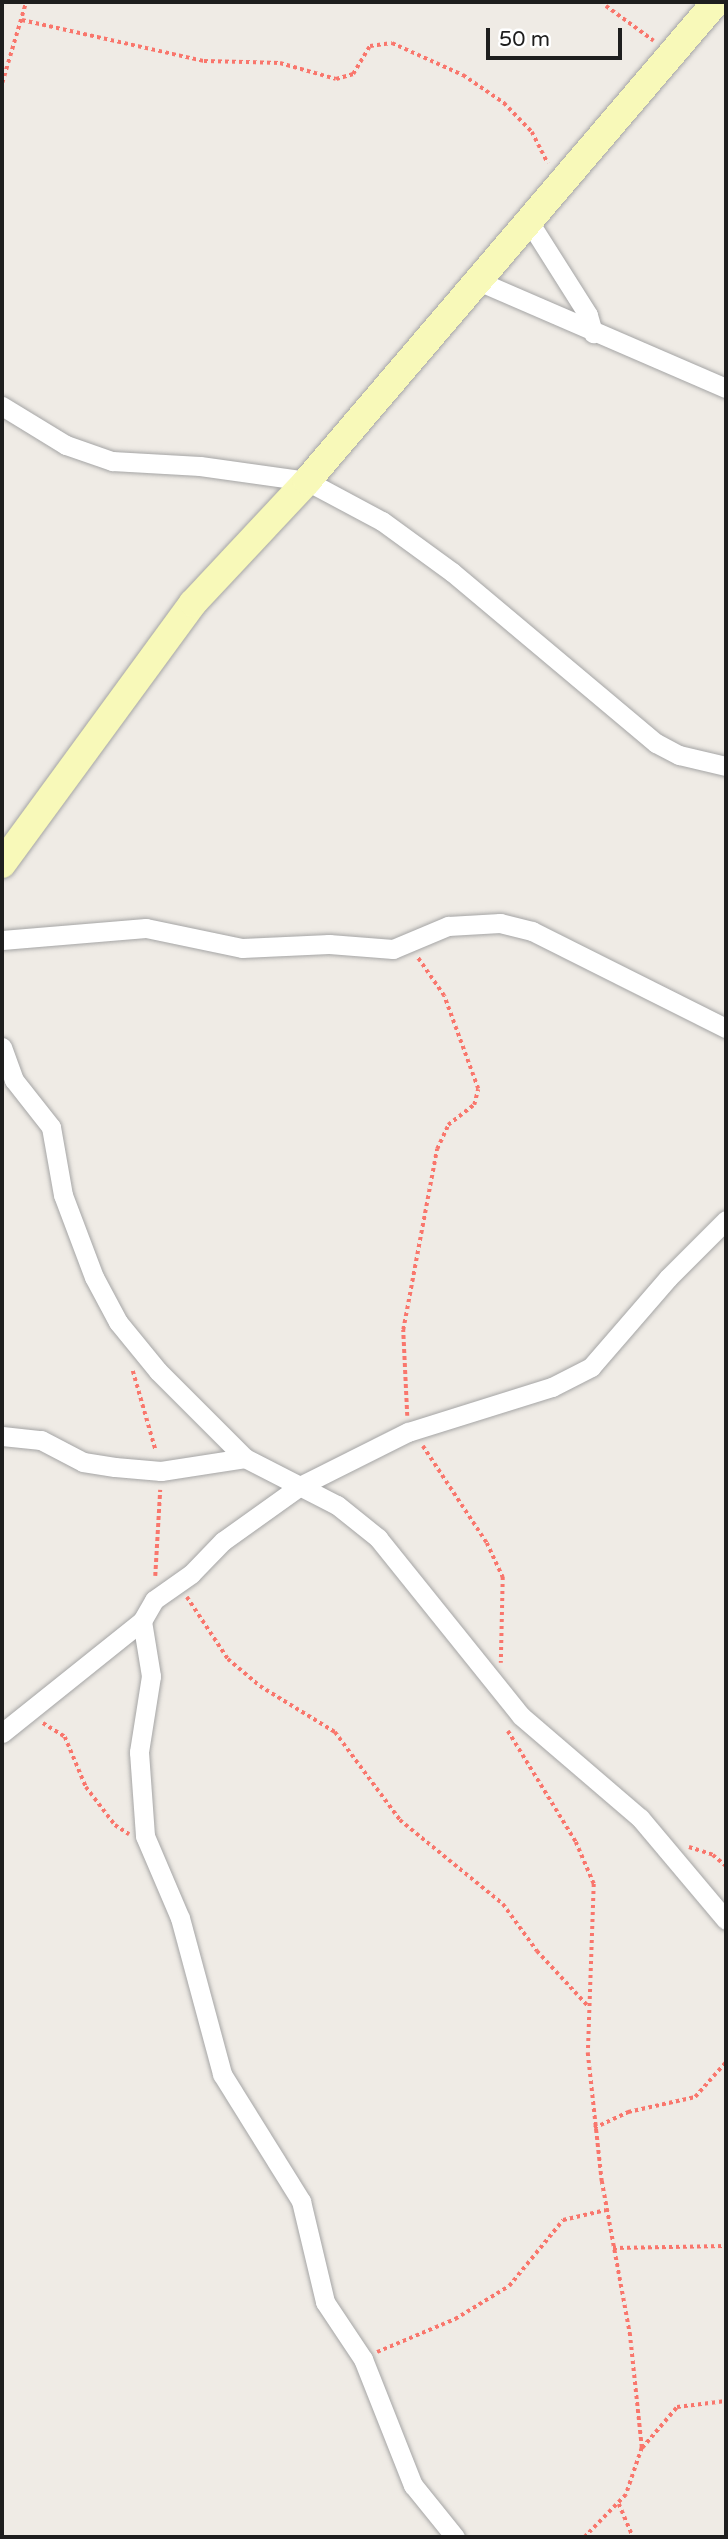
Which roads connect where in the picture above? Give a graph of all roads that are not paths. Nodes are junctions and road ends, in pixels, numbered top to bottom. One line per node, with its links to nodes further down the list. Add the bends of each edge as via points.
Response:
1 (716, 2): 2 (street)
2 (528, 220): 3 (street); 4 (street, via 589,315)
3 (476, 280): 4 (street); 7 (street)
4 (593, 333): 5 (street)
5 (726, 388)
6 (2, 406): 7 (street, via 66,445 112,461 200,466)
7 (307, 481): 8 (street, via 382,521 452,572 656,743 679,755); 9 (street, via 193,603)
8 (726, 766)
9 (2, 864)
10 (2, 940): 11 (street, via 146,928 242,948 409,945 448,926 500,923 532,931)
11 (726, 1028)
12 (2, 1047): 15 (street, via 14,1080 51,1127 66,1206 118,1322 188,1405)
13 (726, 1220): 16 (street, via 591,1367 552,1387 411,1431)
14 (2, 1436): 15 (street, via 41,1440 83,1462 161,1471)
15 (245, 1458): 16 (street)
16 (300, 1486): 17 (street, via 223,1541 154,1600); 19 (street, via 337,1505 378,1538 521,1716 640,1818)
17 (142, 1620): 18 (street); 20 (street, via 151,1676 139,1752 145,1836 180,1918 222,2074 301,2201 325,2302 363,2359 413,2485)
18 (2, 1733)
19 (726, 1920)
20 (455, 2537)

